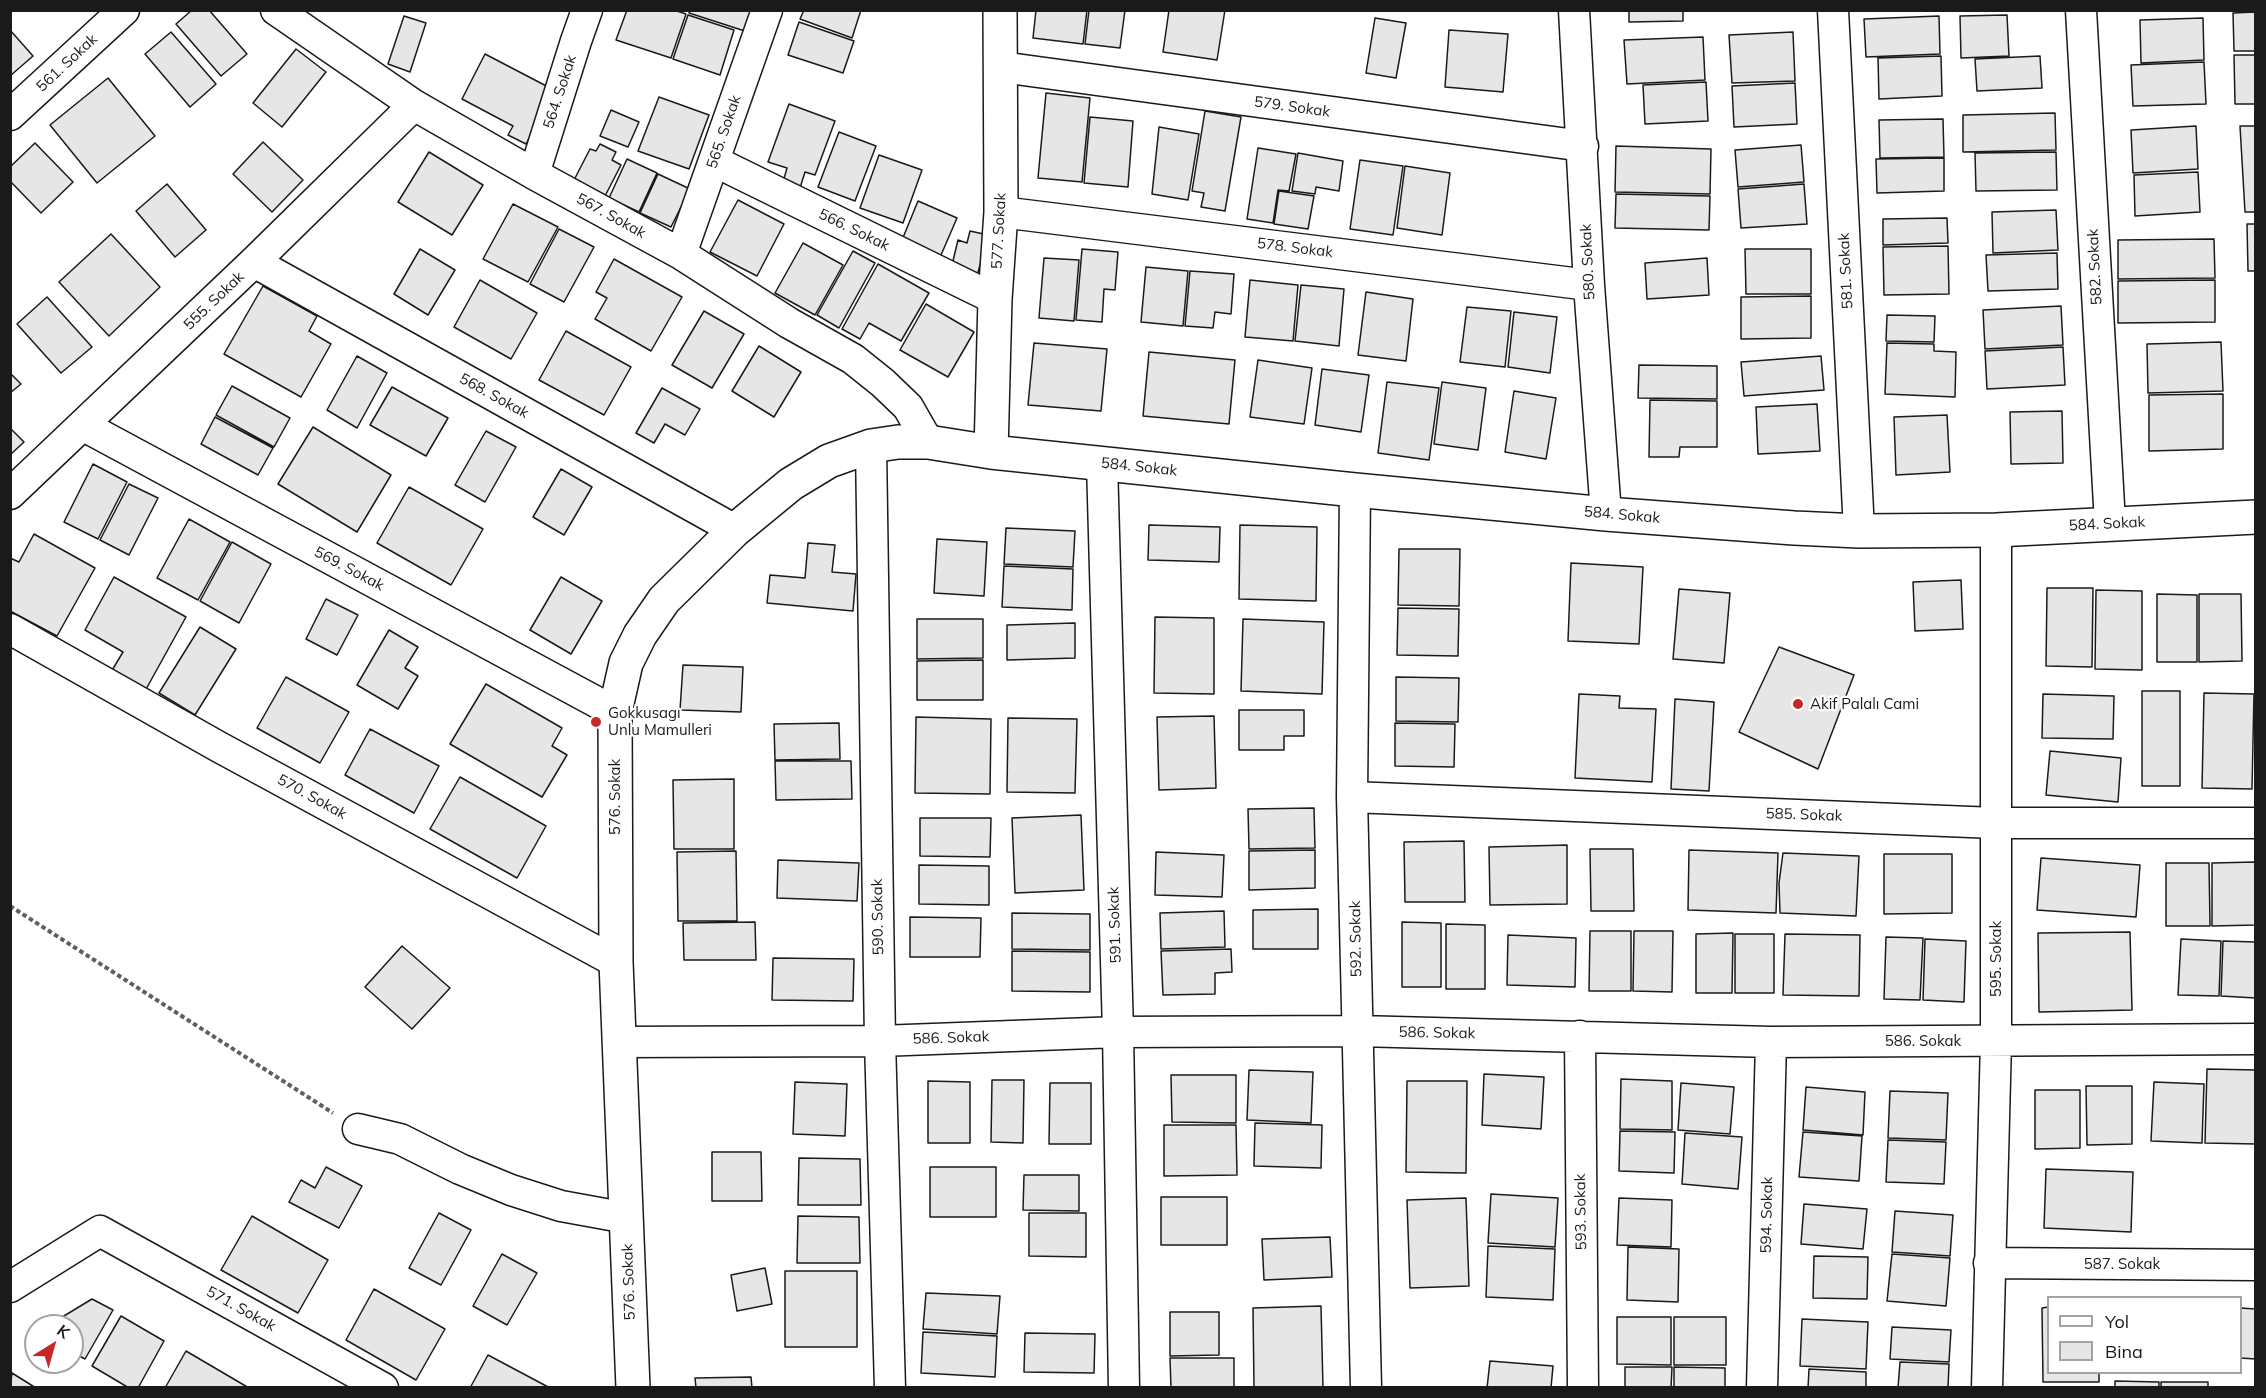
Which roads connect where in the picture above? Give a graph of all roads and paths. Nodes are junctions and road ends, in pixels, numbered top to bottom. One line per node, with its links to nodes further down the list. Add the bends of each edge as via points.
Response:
1 (124, 10): 11 (street, 561. Sokak)
2 (276, 10): 10 (street, 567. Sokak)
3 (587, 10): 14 (street, 564. Sokak)
4 (767, 10): 13 (street, 565. Sokak)
5 (1000, 10): 9 (street, 577. Sokak)
6 (1574, 10): 12 (street, 580. Sokak)
7 (1833, 10): 32 (street, 581. Sokak)
8 (2081, 10): 29 (street, 582. Sokak)
9 (1001, 67): 12 (street, 579. Sokak); 15 (street, 577. Sokak)
10 (414, 105): 14 (street, 567. Sokak); 17 (street, 555. Sokak)
11 (10, 115)
12 (1583, 146): 18 (street, 580. Sokak)
13 (714, 161): 16 (street, 565. Sokak); 19 (street, 566. Sokak)
14 (534, 174): 16 (street, 567. Sokak)
15 (1001, 212): 18 (street, 578. Sokak); 19 (street, 577. Sokak)
16 (681, 254): 21 (street, 567. Sokak, via 853,359 908,407)
17 (254, 262): 20 (street, 555. Sokak); 30 (street, 568. Sokak)
18 (1589, 285): 27 (street, 580. Sokak)
19 (995, 299): 23 (street, 577. Sokak)
20 (84, 426): 26 (street, 555. Sokak); 34 (street, 569. Sokak)
21 (928, 442): 22 (street, 576. Sokak); 23 (street, 576. Sokak)
22 (871, 446): 30 (street, 576. Sokak, via 829,461 792,484); 44 (street, 590. Sokak)
23 (991, 452): 24 (street, 584. Sokak)
24 (1102, 463): 25 (street, 584. Sokak); 41 (street, 591. Sokak)
25 (1354, 490): 27 (street, 584. Sokak); 35 (street, 592. Sokak)
26 (10, 494)
27 (1606, 514): 32 (street, 584. Sokak)
28 (2256, 518): 29 (street, 584. Sokak)
29 (2110, 523): 31 (street, 584. Sokak)
30 (735, 530): 34 (street, 576. Sokak, via 664,600 640,635 626,663)
31 (1996, 530): 32 (street, 584. Sokak); 36 (street, 595. Sokak)
32 (1859, 531)
33 (10, 629): 39 (street, 570. Sokak)
34 (615, 712): 39 (street, 576. Sokak)
35 (1353, 797): 36 (street, 585. Sokak); 40 (street, 592. Sokak)
36 (1995, 823): 37 (street, 585. Sokak); 46 (street, 595. Sokak)
37 (2256, 823)
38 (10, 906): 48 (path)
39 (616, 962): 47 (street, 576. Sokak)
40 (1358, 1031): 41 (street, 586. Sokak); 42 (street, 586. Sokak); 57 (street, 592. Sokak)
41 (1118, 1032): 44 (street, 586. Sokak); 56 (street, 591. Sokak)
42 (1580, 1036): 45 (street, 586. Sokak); 58 (street, 593. Sokak)
43 (2256, 1038): 46 (street, 586. Sokak)
44 (880, 1041): 47 (street, 586. Sokak); 55 (street, 590. Sokak)
45 (1771, 1041): 46 (street, 586. Sokak); 59 (street, 594. Sokak)
46 (1996, 1041): 50 (street, 595. Sokak)
47 (619, 1042): 49 (street, 576. Sokak)
48 (358, 1130): 49 (street, via 400,1139 511,1190 561,1206)
49 (627, 1218): 54 (street, 576. Sokak)
50 (1989, 1263): 51 (street, 587. Sokak); 60 (street, 595. Sokak)
51 (2256, 1265)
52 (10, 1287): 53 (street, 571. Sokak, via 99,1231)
53 (383, 1388)
54 (633, 1388)
55 (890, 1388)
56 (1124, 1388)
57 (1366, 1388)
58 (1583, 1388)
59 (1762, 1388)
60 (1987, 1388)

